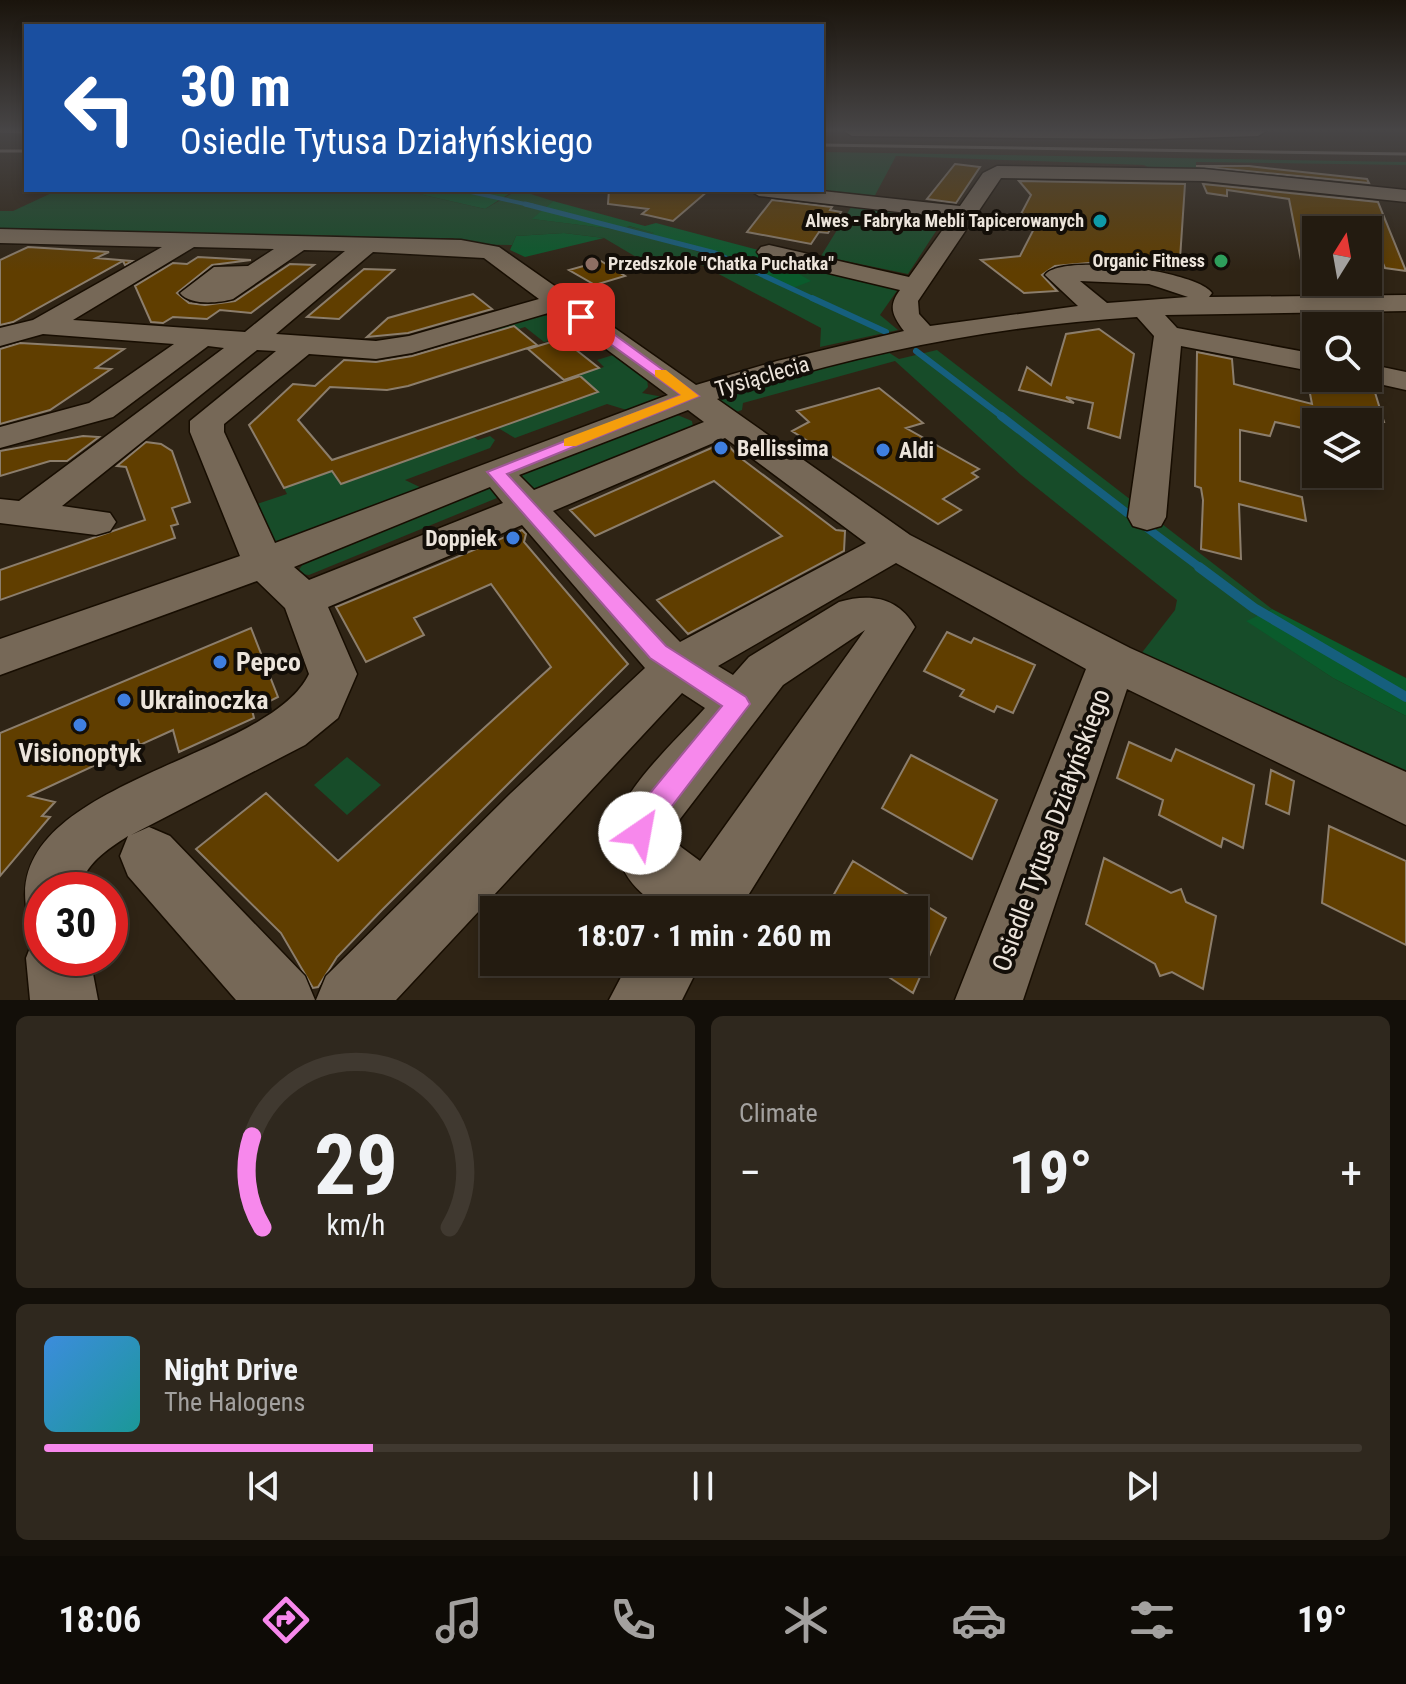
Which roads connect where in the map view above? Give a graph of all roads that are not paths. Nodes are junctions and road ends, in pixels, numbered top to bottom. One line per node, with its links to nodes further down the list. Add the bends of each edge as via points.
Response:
1 (993, 178): 6 (street)
2 (1230, 178): 5 (street)
3 (1374, 178): 5 (street)
4 (777, 192): 6 (street)
5 (1399, 195): 7 (street)
6 (965, 213): 15 (street)
7 (1406, 217)
8 (0, 236): 9 (street, Osiedle Tytusa Działyńskiego)
9 (189, 241): 10 (street, Osiedle Tytusa Działyńskiego); 21 (street)
10 (299, 243): 11 (street, Osiedle Tytusa Działyńskiego); 14 (street)
11 (367, 245): 17 (street, Osiedle Tytusa Działyńskiego, via 488,251); 26 (street)
12 (769, 252): 15 (street)
13 (1149, 261): 16 (street, via 1186,267)
14 (253, 274)
15 (916, 286): 22 (street, via 904,311)
16 (1222, 295): 18 (street); 19 (street, Tysiąclecia); 20 (street, Tysiąclecia)
17 (559, 301): 27 (street, via 395,348); 31 (street, Osiedle Tytusa Działyńskiego, via 661,361)
18 (1090, 302): 20 (street, Tysiąclecia); 22 (street, Tysiąclecia)
19 (1406, 303)
20 (1142, 306): 23 (street)
21 (43, 326): 24 (street); 25 (street)
22 (922, 335): 31 (street, Tysiąclecia)
23 (1168, 335): 28 (street); 40 (street)
24 (0, 337)
25 (202, 337): 26 (street); 32 (street)
26 (251, 341): 27 (street); 33 (street)
27 (302, 345): 34 (street)
28 (1302, 360)
29 (1382, 376): 30 (street)
30 (1406, 381)
31 (692, 396): 35 (street, Osiedle Tytusa Działyńskiego); 37 (street, Tysiąclecia)
32 (101, 410): 33 (street); 36 (street)
33 (154, 416): 34 (street); 39 (street)
34 (207, 421): 43 (street, via 207,432)
35 (729, 424): 38 (street); 42 (street, Osiedle Tytusa Działyńskiego)
36 (0, 438)
37 (496, 472): 38 (street); 43 (street, Tysiąclecia)
38 (527, 508): 44 (street); 48 (street, via 658,652)
39 (14, 513): 41 (street)
40 (1147, 517)
41 (96, 522)
42 (896, 545): 47 (street, Osiedle Tytusa Działyńskiego); 48 (street)
43 (263, 562): 44 (street); 45 (street, Tysiąclecia)
44 (303, 600): 53 (street, via 333,672 328,695 303,720 112,812 86,830 58,858)
45 (108, 622): 46 (street, Tysiąclecia); 49 (street, Tysiąclecia)
46 (0, 657)
47 (1113, 661): 51 (street, Osiedle Tytusa Działyńskiego); 62 (street, Osiedle Tytusa Działyńskiego)
48 (679, 665): 50 (street); 60 (street)
49 (0, 673)
50 (738, 704): 54 (street, via 640,833 641,847 650,859); 55 (street, via 766,671 855,614 872,612 892,627)
51 (1406, 799)
52 (149, 856): 59 (street)
53 (52, 872)
54 (694, 896)
55 (713, 896)
56 (61, 976): 58 (street)
57 (659, 976): 61 (street)
58 (64, 1000)
59 (281, 1000)
60 (350, 1000)
61 (643, 1000)
62 (989, 1000)

